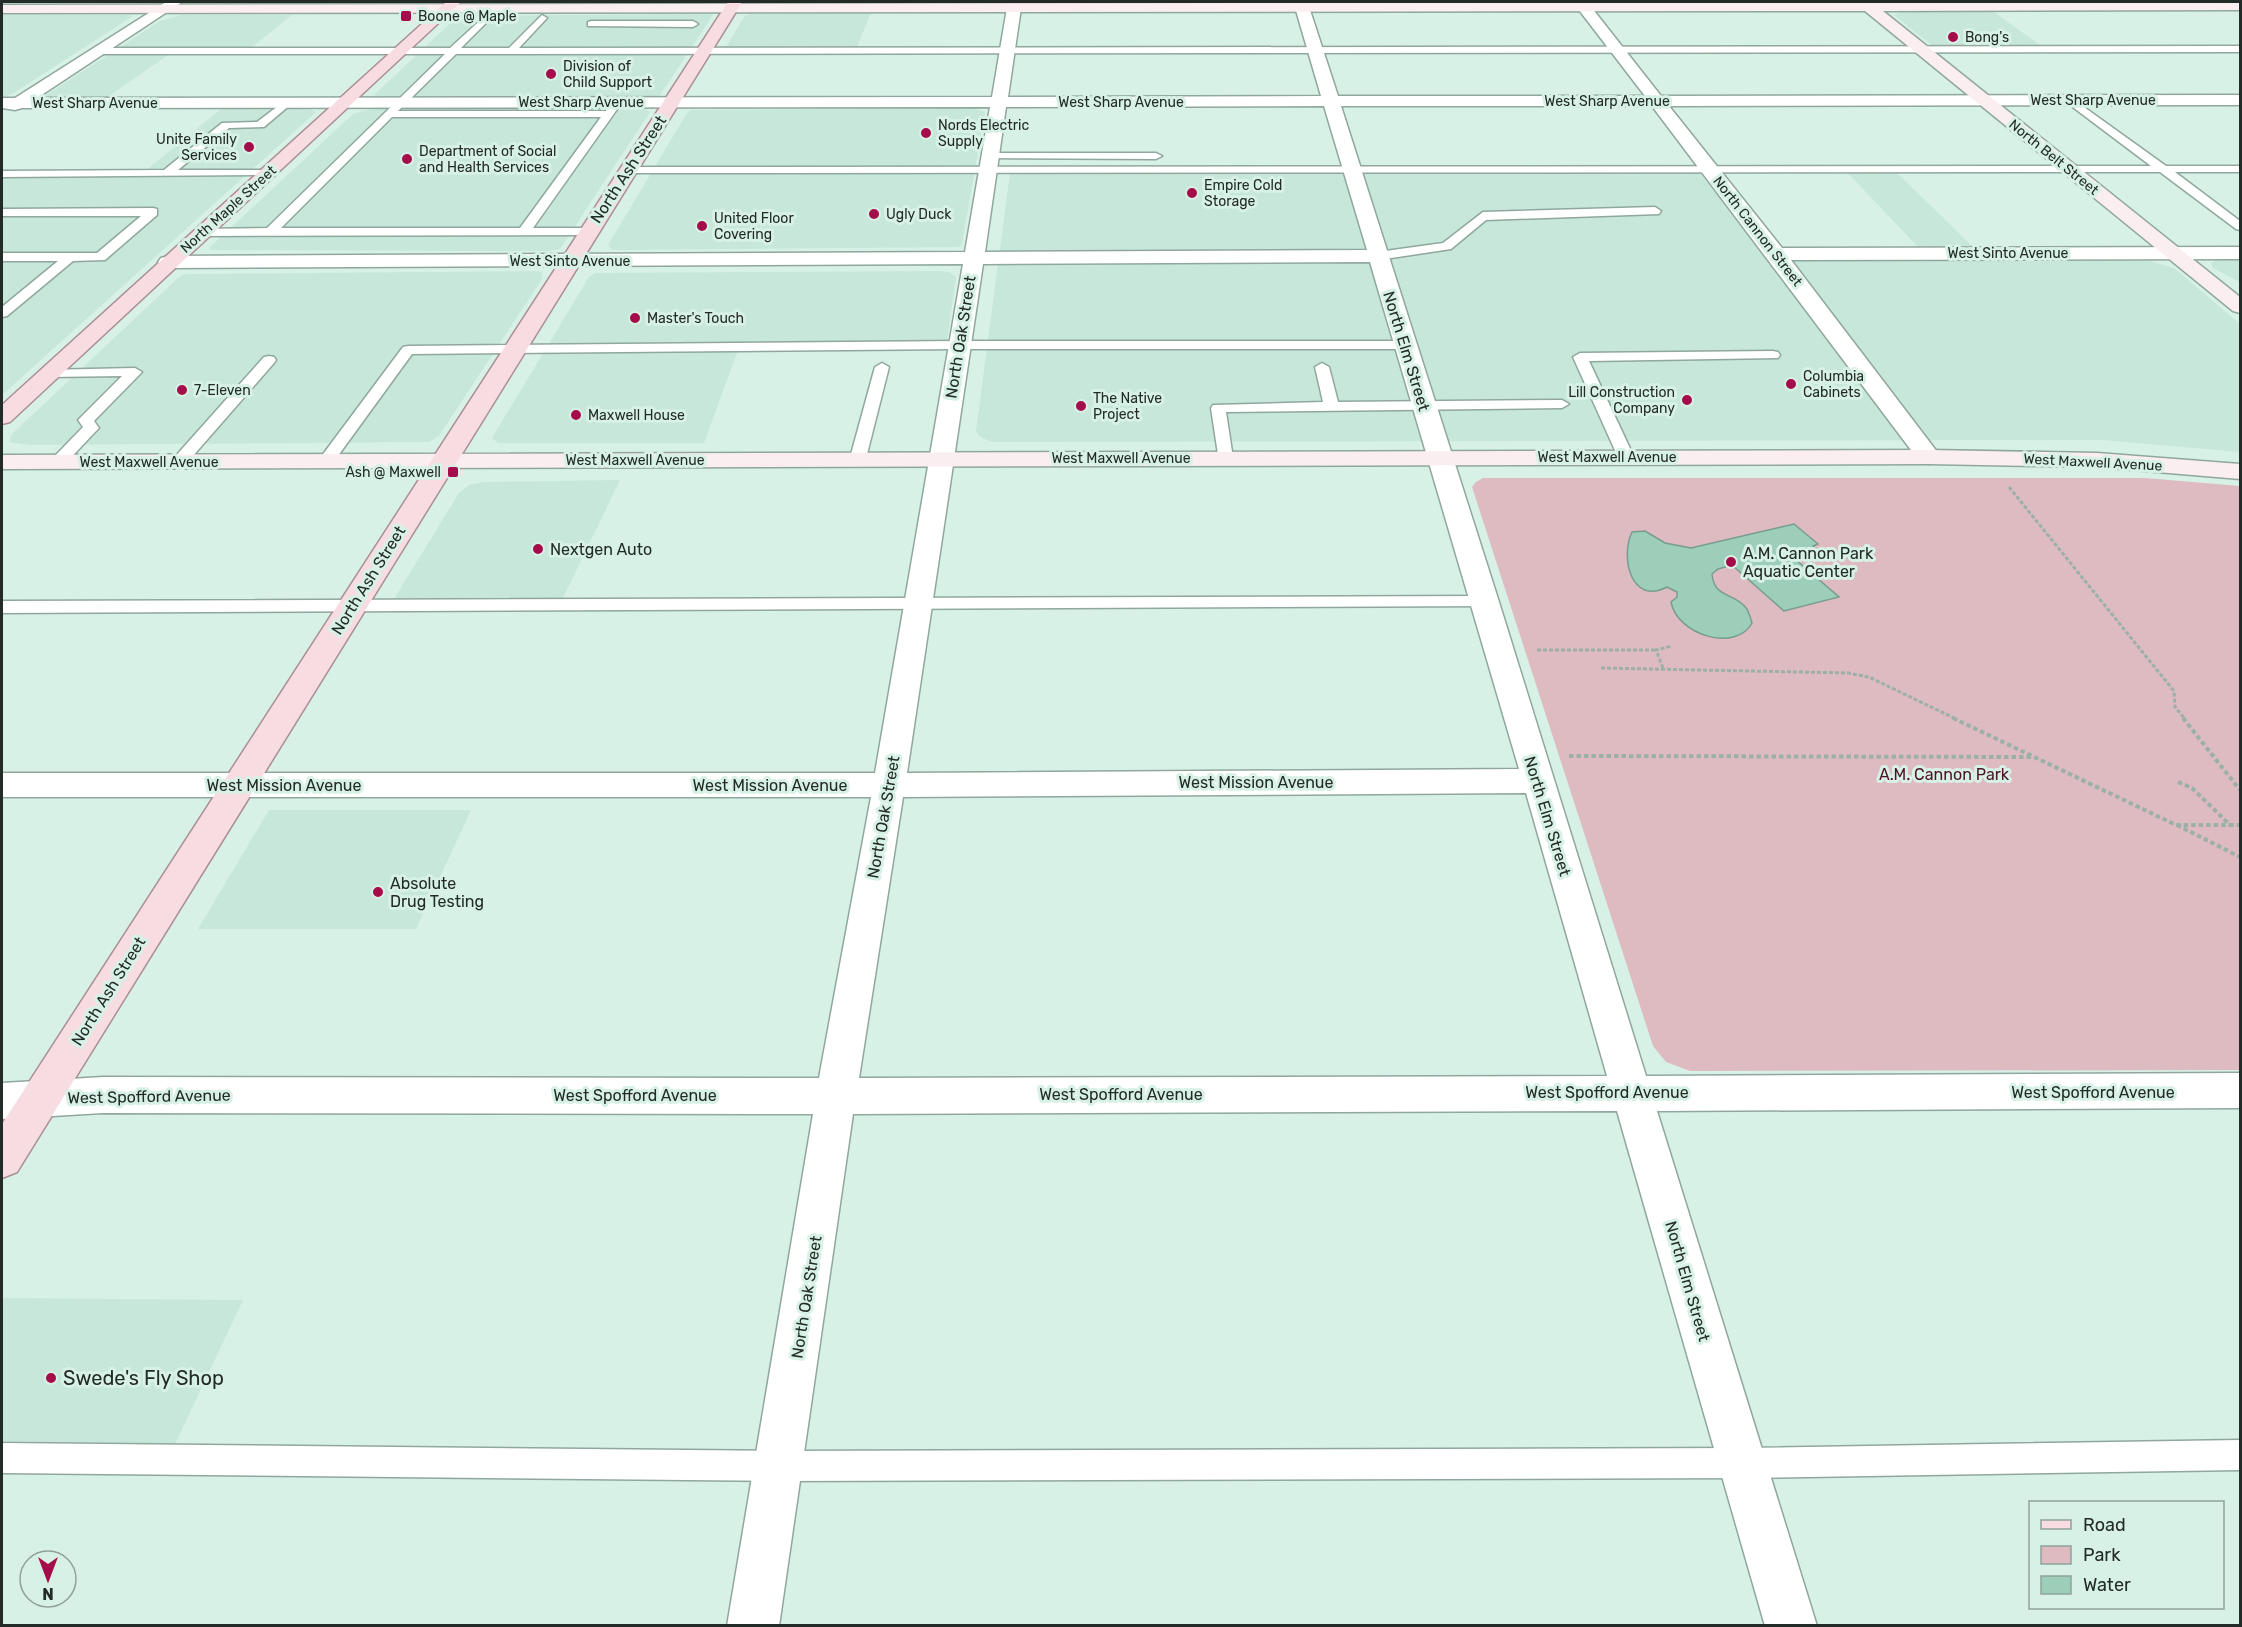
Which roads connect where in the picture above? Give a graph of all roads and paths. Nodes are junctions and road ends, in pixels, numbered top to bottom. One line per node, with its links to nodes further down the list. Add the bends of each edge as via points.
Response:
1 (1391, 4): 7 (main road); 10 (main road)
2 (1669, 4): 7 (main road); 8 (main road)
3 (1938, 4): 8 (main road); 9 (main road)
4 (169, 5): 5 (main road); 12 (main road); 22 (street)
5 (450, 5): 13 (main road); 25 (main road, North Maple Street)
6 (733, 5): 11 (main road); 13 (main road); 16 (main road, North Ash Street)
7 (1583, 6): 17 (street, North Cannon Street)
8 (1868, 6): 18 (main road, North Belt Street)
9 (2241, 6)
10 (1302, 7): 11 (main road); 21 (street, North Elm Street)
11 (1014, 8): 20 (street, North Oak Street)
12 (2, 9)
13 (604, 9): 16 (lane, via 589,27)
14 (486, 18): 23 (lane)
15 (542, 18): 24 (lane)
16 (702, 39): 20 (lane); 24 (lane, via 568,51); 32 (main road, North Ash Street)
17 (1616, 49): 18 (lane); 21 (lane); 29 (street, North Cannon Street)
18 (1921, 49): 19 (lane); 26 (main road, North Belt Street)
19 (2241, 49)
20 (1006, 50): 21 (lane); 33 (street, North Oak Street)
21 (1314, 50): 34 (street, North Elm Street)
22 (98, 51): 25 (lane); 35 (street)
23 (451, 51): 24 (lane); 25 (lane); 31 (lane)
24 (511, 51)
25 (401, 52): 30 (main road, North Maple Street)
26 (1984, 100): 27 (street, West Sharp Avenue); 29 (street, West Sharp Avenue); 44 (main road, North Belt Street)
27 (2070, 100): 28 (street, West Sharp Avenue); 45 (lane)
28 (2241, 100)
29 (1655, 101): 34 (street, West Sharp Avenue); 43 (street, North Cannon Street)
30 (346, 102): 31 (street, West Sharp Avenue); 36 (street, West Sharp Avenue); 50 (main road, North Maple Street)
31 (401, 102): 37 (street, West Sharp Avenue); 40 (lane)
32 (671, 102): 33 (street, West Sharp Avenue); 38 (street, West Sharp Avenue); 47 (main road, North Ash Street)
33 (997, 102): 34 (street, West Sharp Avenue); 42 (street, North Oak Street)
34 (1330, 102): 48 (street, North Elm Street)
35 (10, 103): 36 (street, West Sharp Avenue); 39 (street)
36 (286, 103): 49 (lane, via 260,124 226,125)
37 (516, 108): 38 (street, West Sharp Avenue); 40 (lane)
38 (613, 108): 57 (lane)
39 (2, 113)
40 (389, 114): 56 (lane)
41 (1156, 156): 42 (lane)
42 (987, 164): 47 (lane); 48 (lane); 65 (street, North Oak Street)
43 (1710, 169): 44 (lane); 48 (lane); 61 (street, North Cannon Street)
44 (2069, 169): 45 (lane); 59 (main road, North Belt Street)
45 (2164, 169): 46 (lane); 54 (lane)
46 (2241, 169)
47 (628, 170): 58 (main road, North Ash Street)
48 (1351, 171): 62 (street, North Elm Street)
49 (167, 173): 50 (lane); 51 (lane)
50 (268, 173): 55 (main road, North Maple Street)
51 (2, 174)
52 (1655, 211): 62 (lane, via 1483,216 1447,246)
53 (2, 212): 64 (lane, via 153,212 100,257)
54 (2241, 226)
55 (201, 232): 56 (lane); 67 (main road, North Maple Street)
56 (270, 232): 57 (lane)
57 (524, 232): 58 (lane)
58 (588, 232): 66 (main road, North Ash Street)
59 (2173, 252): 60 (street, West Sinto Avenue); 61 (street, West Sinto Avenue); 68 (main road, North Belt Street)
60 (2241, 253)
61 (1776, 254): 83 (street, North Cannon Street)
62 (1378, 256): 65 (street, West Sinto Avenue); 71 (street, North Elm Street)
63 (2, 257): 64 (lane)
64 (70, 257): 69 (lane)
65 (972, 259): 66 (street, West Sinto Avenue); 70 (street, North Oak Street)
66 (570, 261): 67 (street, West Sinto Avenue); 72 (main road, North Ash Street)
67 (168, 262): 77 (main road, North Maple Street)
68 (2241, 307)
69 (2, 314)
70 (958, 345): 71 (lane); 72 (lane); 85 (street, North Oak Street)
71 (1405, 345): 79 (street, North Elm Street)
72 (514, 348): 88 (lane, via 408,350); 89 (main road, North Ash Street)
73 (1773, 356): 82 (lane, via 1580,357)
74 (269, 360): 92 (lane)
75 (882, 366): 84 (lane)
76 (1322, 367): 80 (lane)
77 (49, 373): 81 (main road, North Maple Street); 91 (lane, via 135,372 86,420 91,428)
78 (1562, 404): 79 (lane)
79 (1424, 405): 80 (lane); 87 (street, North Elm Street)
80 (1331, 406): 86 (lane, via 1218,408)
81 (2, 417)
82 (1626, 457): 83 (main road, West Maxwell Avenue); 87 (main road, West Maxwell Avenue)
83 (1929, 457): 93 (main road, West Maxwell Avenue, via 2097,460)
84 (858, 458): 85 (main road, West Maxwell Avenue); 89 (main road, West Maxwell Avenue)
85 (941, 458): 86 (main road, West Maxwell Avenue); 96 (street, North Oak Street)
86 (1225, 458): 87 (main road, West Maxwell Avenue)
87 (1440, 458): 95 (street, North Elm Street)
88 (326, 461): 89 (main road, West Maxwell Avenue); 92 (main road, West Maxwell Avenue)
89 (442, 461): 97 (main road, North Ash Street)
90 (2, 462): 91 (main road, West Maxwell Avenue)
91 (58, 462): 92 (main road, West Maxwell Avenue)
92 (179, 462)
93 (2241, 472)
94 (2007, 484): 111 (path, via 2174,691 2175,707)
95 (1485, 602): 96 (lane); 106 (street, North Elm Street)
96 (918, 603): 97 (lane); 110 (street, North Oak Street)
97 (353, 604): 98 (lane); 109 (main road, North Ash Street)
98 (2, 607)
99 (1672, 646): 101 (path)
100 (1531, 650): 101 (path)
101 (1656, 650): 103 (path)
102 (1600, 668): 103 (path)
103 (1663, 668): 105 (path, via 1848,673 1869,677)
104 (1565, 756): 105 (path)
105 (2035, 757): 112 (path)
106 (1538, 781): 110 (street, West Mission Avenue); 117 (street, North Elm Street)
107 (2178, 782): 113 (path, via 2192,789)
108 (2, 785): 109 (street, West Mission Avenue)
109 (239, 785): 110 (street, West Mission Avenue); 119 (main road, North Ash Street)
110 (889, 785): 118 (street, North Oak Street)
111 (2241, 790)
112 (2176, 825): 113 (path); 115 (path)
113 (2230, 825): 114 (path)
114 (2241, 825)
115 (2241, 857)
116 (2241, 1091): 117 (street, West Spofford Avenue)
117 (1632, 1092): 118 (street, West Spofford Avenue); 124 (street, North Elm Street)
118 (836, 1096): 119 (street, West Spofford Avenue); 125 (street, North Oak Street)
119 (40, 1098): 120 (street, West Spofford Avenue); 121 (main road, North Ash Street)
120 (2, 1101)
121 (2, 1159)
122 (2241, 1455): 124 (lane)
123 (2, 1458): 125 (lane)
124 (1742, 1463): 125 (lane); 127 (street, North Elm Street)
125 (780, 1466): 126 (street, North Oak Street)
126 (753, 1626)
127 (1791, 1626)

